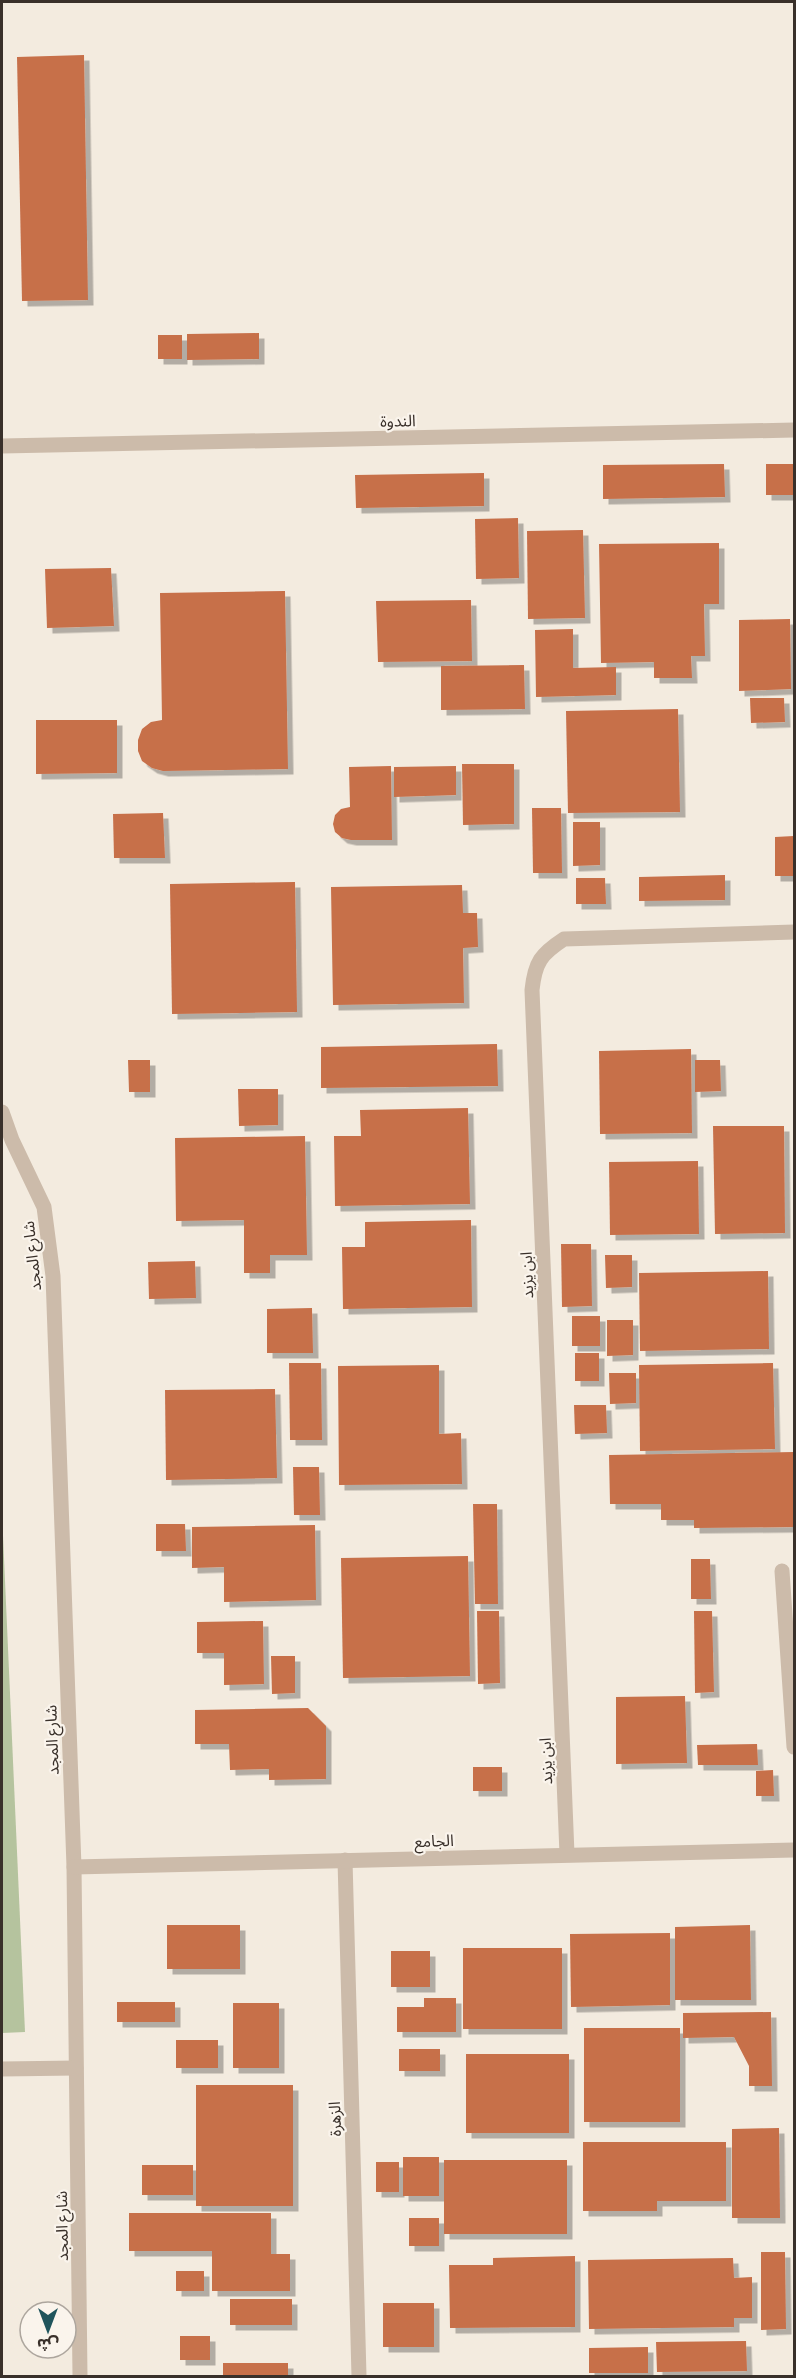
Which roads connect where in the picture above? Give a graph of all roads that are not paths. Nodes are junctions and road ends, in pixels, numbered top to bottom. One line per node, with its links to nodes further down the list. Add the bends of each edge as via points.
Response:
1 (795, 430): 2 (street, الندوة)
2 (2, 446)
3 (795, 932): 9 (street, ابن يزيد, via 564,939 546,951 535,969 532,990)
4 (2, 1112): 5 (street, شارع المجد)
5 (7, 1140): 11 (street, شارع المجد, via 44,1207 53,1276)
6 (782, 1571): 7 (street)
7 (795, 1747)
8 (795, 1850): 9 (street, الجامع)
9 (567, 1854): 10 (street, الجامع)
10 (345, 1860): 11 (street, الجامع); 15 (street, الزهرة)
11 (74, 1867): 13 (street, شارع المجد)
12 (2, 2068): 13 (street)
13 (76, 2068): 14 (street, شارع المجد)
14 (80, 2376)
15 (359, 2376)

